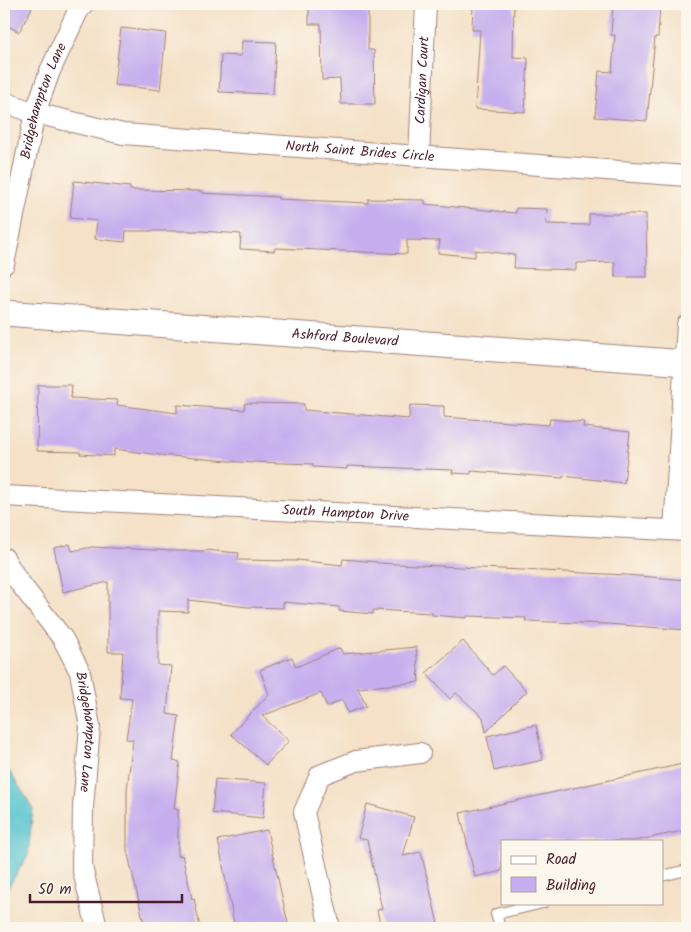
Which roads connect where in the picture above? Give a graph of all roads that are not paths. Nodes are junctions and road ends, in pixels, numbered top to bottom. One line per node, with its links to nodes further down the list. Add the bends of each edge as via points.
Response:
1 (83, 4): 4 (street, Bridgehampton Lane, via 50,71)
2 (426, 4): 5 (street, Cardigan Court)
3 (4, 102): 4 (street, North Saint Brides Circle)
4 (35, 113): 5 (street, North Saint Brides Circle, via 123,134); 7 (street, Bridgehampton Lane)
5 (419, 156): 6 (street, North Saint Brides Circle)
6 (687, 176)
7 (4, 264)
8 (4, 313): 10 (street, Ashford Boulevard)
9 (687, 325): 10 (street)
10 (686, 363): 12 (street)
11 (4, 496): 12 (street, South Hampton Drive)
12 (680, 530)
13 (4, 558): 18 (street, Bridgehampton Lane, via 63,639 80,672 90,727 82,867)
14 (420, 753): 19 (street, via 356,762 320,775 304,812)
15 (687, 870): 16 (lane)
16 (664, 876)
17 (539, 904): 20 (lane, via 496,914)
18 (96, 928)
19 (330, 928)
20 (500, 928)

